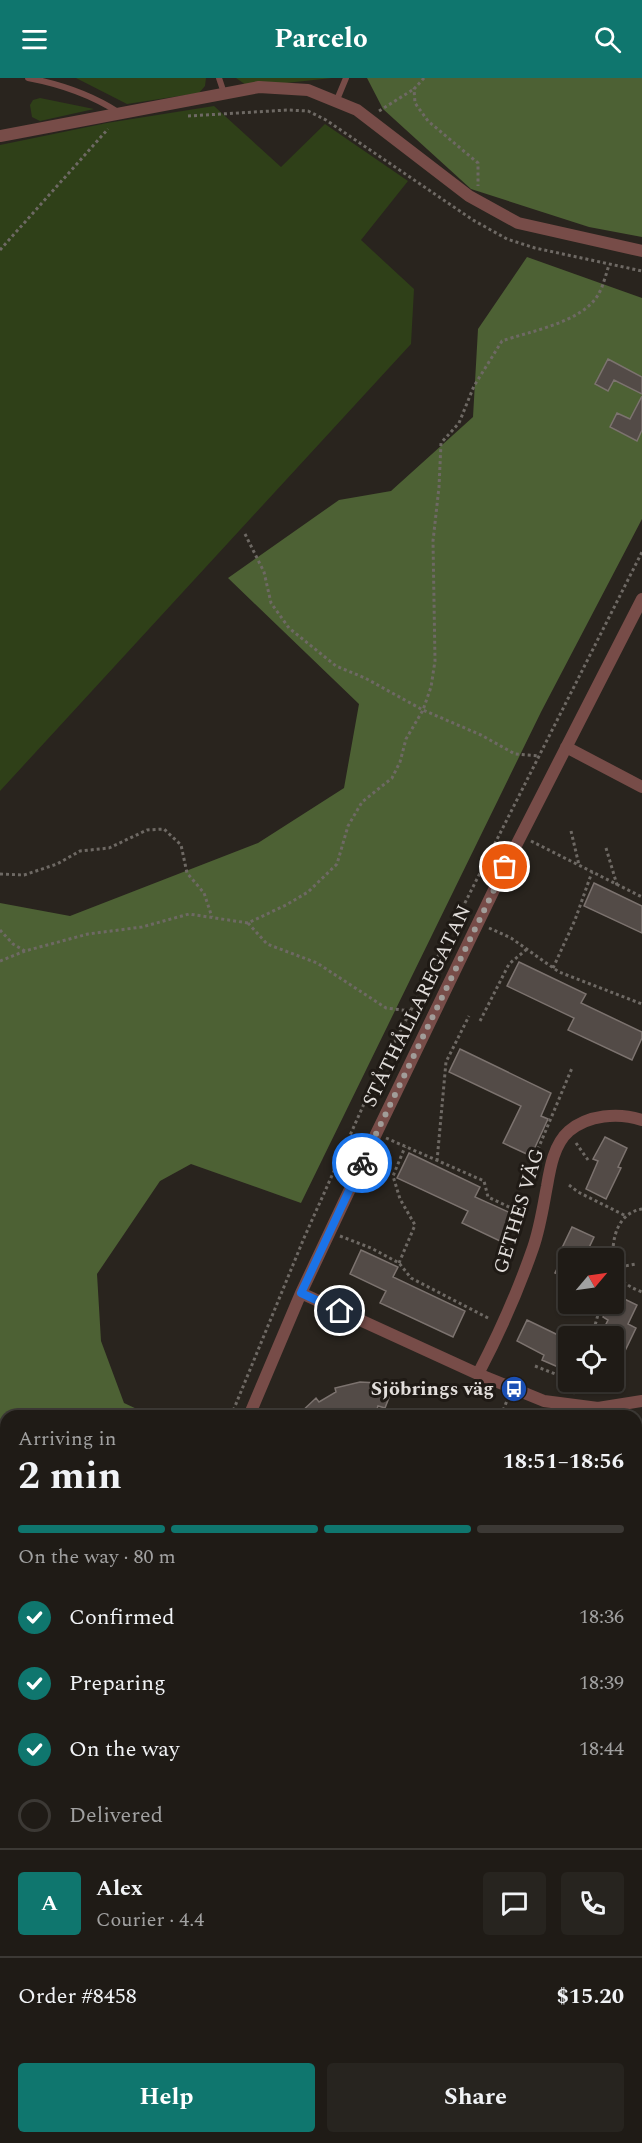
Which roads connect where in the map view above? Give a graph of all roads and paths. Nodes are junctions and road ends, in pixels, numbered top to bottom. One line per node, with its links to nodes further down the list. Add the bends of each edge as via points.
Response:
1 (28, 78): 8 (lane, via 57,84 101,101)
2 (219, 78): 6 (lane)
3 (346, 78): 7 (lane)
4 (424, 78): 5 (path)
5 (414, 89): 10 (path); 13 (path, via 416,103 428,121 478,163)
6 (224, 93): 7 (street, via 260,87 308,90); 8 (street)
7 (336, 102): 10 (street)
8 (119, 113): 12 (street)
9 (182, 116): 14 (path, via 308,111)
10 (367, 118): 13 (street)
11 (116, 126): 15 (path, via 109,128)
12 (0, 136)
13 (478, 201): 14 (path); 16 (street, via 518,223)
14 (472, 220): 17 (path, via 507,239)
15 (0, 250)
16 (642, 251)
17 (609, 265): 18 (path); 22 (path, via 598,296 581,312 551,327 502,342 474,386 459,423 441,443 433,541 435,660)
18 (642, 271)
19 (245, 534): 22 (path, via 264,572 271,603 289,628 336,666)
20 (642, 552): 24 (path)
21 (642, 599): 23 (street, STÅTHÅLLAREGATAN)
22 (423, 710): 24 (path, via 515,754); 35 (path, via 406,739 392,778 362,802 348,826 338,864 308,892)
23 (566, 747): 25 (street); 27 (street, STÅTHÅLLAREGATAN)
24 (539, 756): 43 (path)
25 (642, 787)
26 (571, 831): 29 (path)
27 (522, 836): 29 (path); 36 (street, STÅTHÅLLAREGATAN)
28 (606, 848): 32 (path)
29 (579, 865): 30 (path)
30 (592, 872): 32 (path); 41 (path)
31 (0, 874): 34 (path, via 24,875 80,851 110,848 147,830 164,829 182,845 187,873 204,893)
32 (617, 885): 33 (path)
33 (642, 897)
34 (212, 918): 35 (path); 39 (path, via 189,914)
35 (248, 923): 43 (path, via 267,944 317,963 386,1008)
36 (479, 924): 38 (path); 49 (street, STÅTHÅLLAREGATAN)
37 (0, 930): 39 (path)
38 (527, 949): 41 (path); 45 (path, via 509,964)
39 (26, 951): 40 (path)
40 (0, 961)
41 (554, 968): 42 (path)
42 (642, 1004)
43 (410, 1011): 72 (path, via 309,1227)
44 (469, 1016): 52 (path, via 446,1062)
45 (480, 1021)
46 (572, 1068): 53 (path, via 533,1161)
47 (642, 1120): 48 (street, GETHES VÄG, via 602,1116)
48 (567, 1132): 51 (path); 53 (street, GETHES VÄG)
49 (376, 1134): 50 (path); 58 (street, STÅTHÅLLAREGATAN)
50 (405, 1147): 52 (path); 60 (path, via 393,1176 400,1199 415,1225)
51 (588, 1160)
52 (437, 1161): 57 (path, via 484,1181 488,1197)
53 (550, 1168): 57 (street, GETHES VÄG)
54 (569, 1185): 56 (path)
55 (642, 1209): 56 (path)
56 (626, 1216): 59 (path, via 615,1232)
57 (540, 1222): 66 (street, GETHES VÄG)
58 (330, 1232): 60 (path); 65 (street, STÅTHÅLLAREGATAN)
59 (614, 1248)
60 (399, 1263): 66 (path, via 411,1278)
61 (636, 1264): 62 (path)
62 (624, 1266)
63 (624, 1282): 64 (path)
64 (642, 1292)
65 (301, 1293): 68 (street); 73 (street, STÅTHÅLLAREGATAN)
66 (501, 1324): 68 (street, GETHES VÄG)
67 (535, 1366): 69 (path)
68 (478, 1374): 70 (street)
69 (558, 1375)
70 (512, 1388): 71 (street, via 544,1401 598,1408); 74 (path)
71 (642, 1401)
72 (233, 1410)
73 (252, 1410)
74 (503, 1410)

